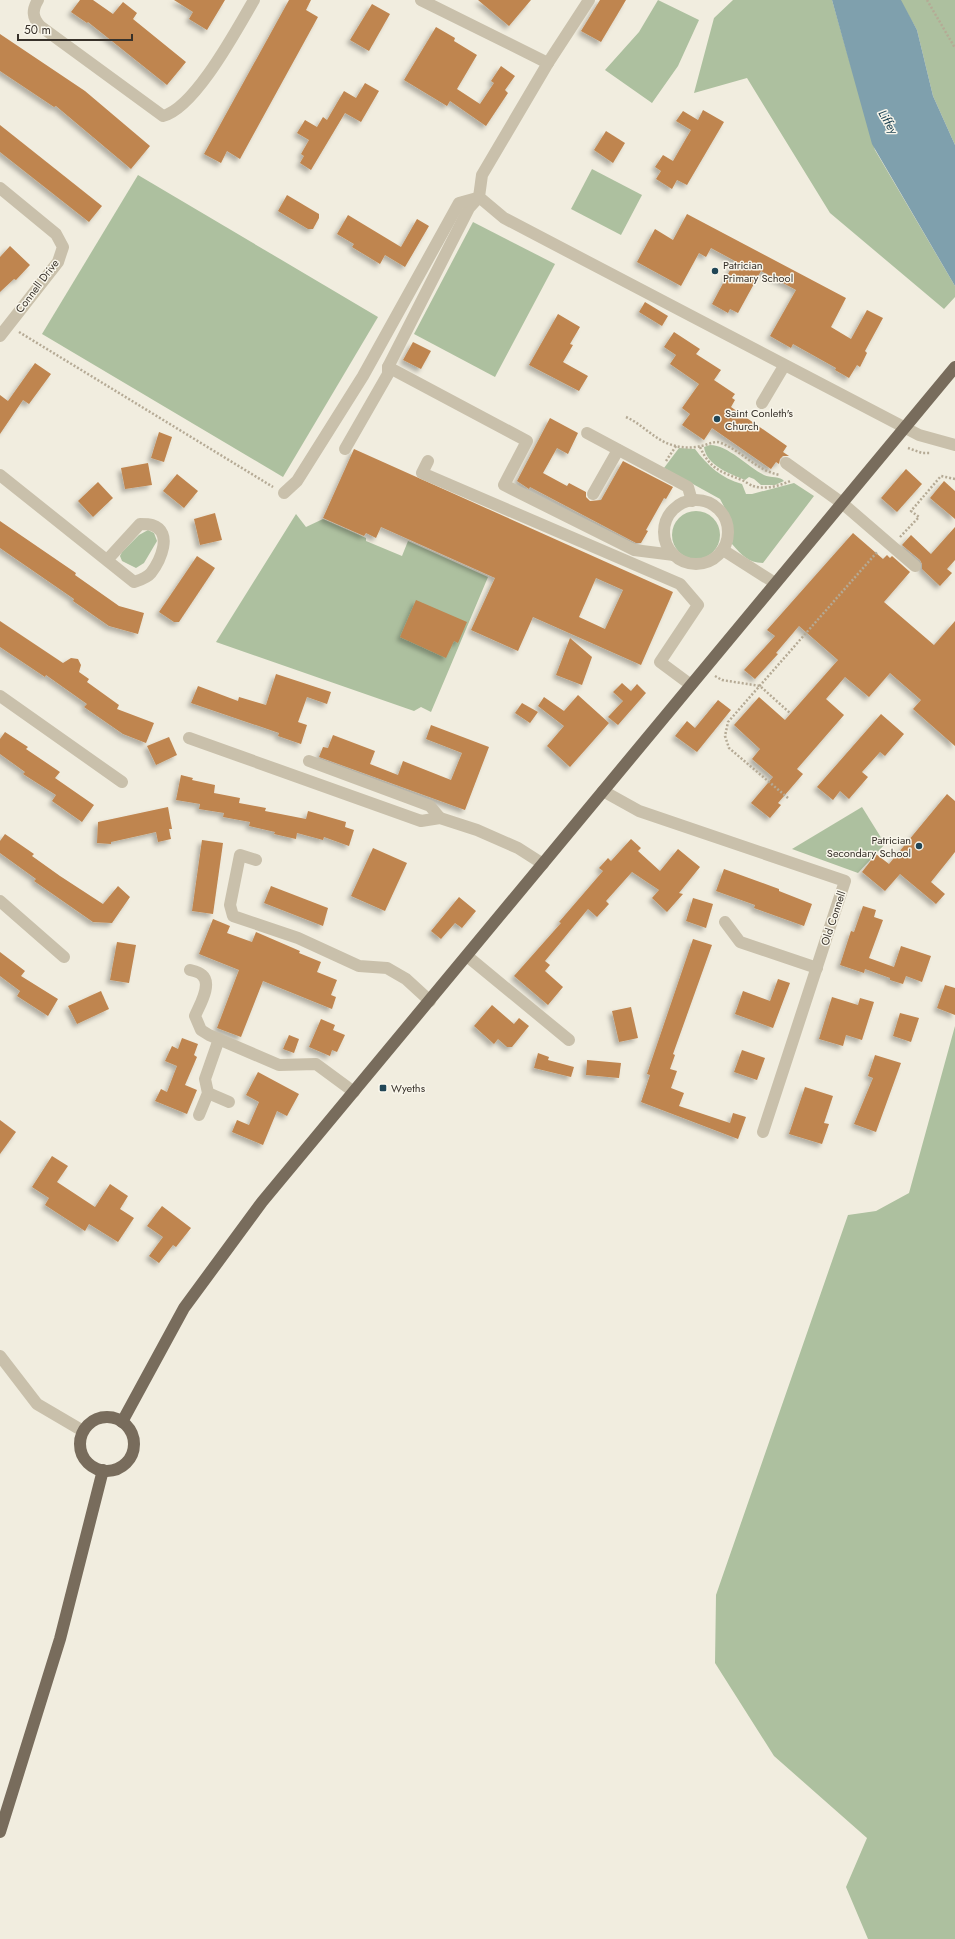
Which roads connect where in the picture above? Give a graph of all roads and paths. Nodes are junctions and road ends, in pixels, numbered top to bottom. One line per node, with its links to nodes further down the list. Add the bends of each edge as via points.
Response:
1 (38, 0): 2 (street, via 33,8 34,19 40,26 163,116 170,114 182,104 206,77 221,57)
2 (254, 0)
3 (421, 0): 7 (street)
4 (589, 0): 7 (street)
5 (927, 0): 6 (path)
6 (955, 48)
7 (548, 63): 9 (street, via 482,175)
8 (0, 188): 10 (street, Connell Drive, via 56,234 63,247 58,262)
9 (479, 197): 12 (street, via 504,218); 14 (street, via 469,208); 29 (street, via 459,203 363,376 297,481)
10 (8, 325): 11 (street, Connell Drive); 29 (path)
11 (0, 336)
12 (784, 366): 15 (street); 17 (street)
13 (955, 367): 17 (main road)
14 (388, 368): 21 (street, via 388,374); 35 (street, via 527,441 504,485 634,550)
15 (762, 403)
16 (626, 417): 20 (path, via 659,440 676,446)
17 (904, 427): 19 (street, via 919,435); 32 (main road)
18 (587, 433): 22 (street)
19 (955, 445)
20 (700, 446): 26 (path, via 720,442 764,470); 27 (path, via 710,463 722,474 745,481 752,486 778,486 794,478)
21 (345, 449)
22 (618, 450): 30 (street); 31 (street, via 688,487)
23 (428, 461): 40 (street, via 422,473 680,584 698,605 660,662)
24 (786, 463): 32 (street)
25 (0, 475): 36 (street)
26 (782, 476)
27 (788, 477)
28 (955, 479): 33 (path, via 941,476 911,511 919,517)
29 (284, 493)
30 (593, 494)
31 (692, 501): 34 (street, via 710,504 722,514 728,531); 35 (street, via 678,506 668,518 665,537)
32 (842, 503): 33 (street); 38 (main road)
33 (889, 544): 37 (street); 41 (path)
34 (722, 550): 35 (street, via 714,559 703,564 690,564); 38 (street)
35 (674, 556)
36 (108, 559): 36 (street, via 134,582 150,574 164,550 160,529 140,524)
37 (915, 566)
38 (775, 583): 39 (main road)
39 (704, 669): 40 (main road); 41 (path, via 722,680)
40 (692, 685): 47 (main road)
41 (760, 686): 43 (path); 48 (path, via 728,722 724,736 729,748 737,757)
42 (0, 696): 46 (street)
43 (790, 712)
44 (190, 738): 49 (street, via 421,821)
45 (309, 761): 49 (street, via 430,806)
46 (122, 782)
47 (603, 791): 51 (main road); 56 (street, Old Connell, via 639,811 846,881)
48 (788, 798)
49 (440, 818): 51 (street, via 477,830 518,848)
50 (256, 860): 58 (street, via 240,855 230,905 233,916 298,938 359,966 387,968 406,978)
51 (543, 864): 54 (main road)
52 (0, 901): 55 (street)
53 (725, 922): 56 (street, via 740,942)
54 (467, 956): 58 (main road); 60 (street)
55 (64, 957)
56 (817, 968): 65 (street, Old Connell)
57 (190, 970): 59 (street, via 202,975 207,987 195,1016 197,1024 201,1030)
58 (430, 1001): 61 (main road)
59 (219, 1040): 61 (street, via 280,1065 316,1064); 62 (street, via 205,1079)
60 (569, 1040)
61 (354, 1092): 67 (main road, via 262,1202 184,1308)
62 (208, 1093): 63 (street); 64 (street)
63 (229, 1102)
64 (199, 1115)
65 (763, 1132)
66 (0, 1356): 68 (street, via 37,1404)
67 (122, 1422): 68 (main road, via 113,1418 97,1418); 69 (main road, via 130,1430 133,1450 128,1460 119,1468)
68 (83, 1431): 69 (main road, via 80,1446 83,1457 89,1464)
69 (103, 1470): 70 (main road, via 60,1639)
70 (0, 1832)

